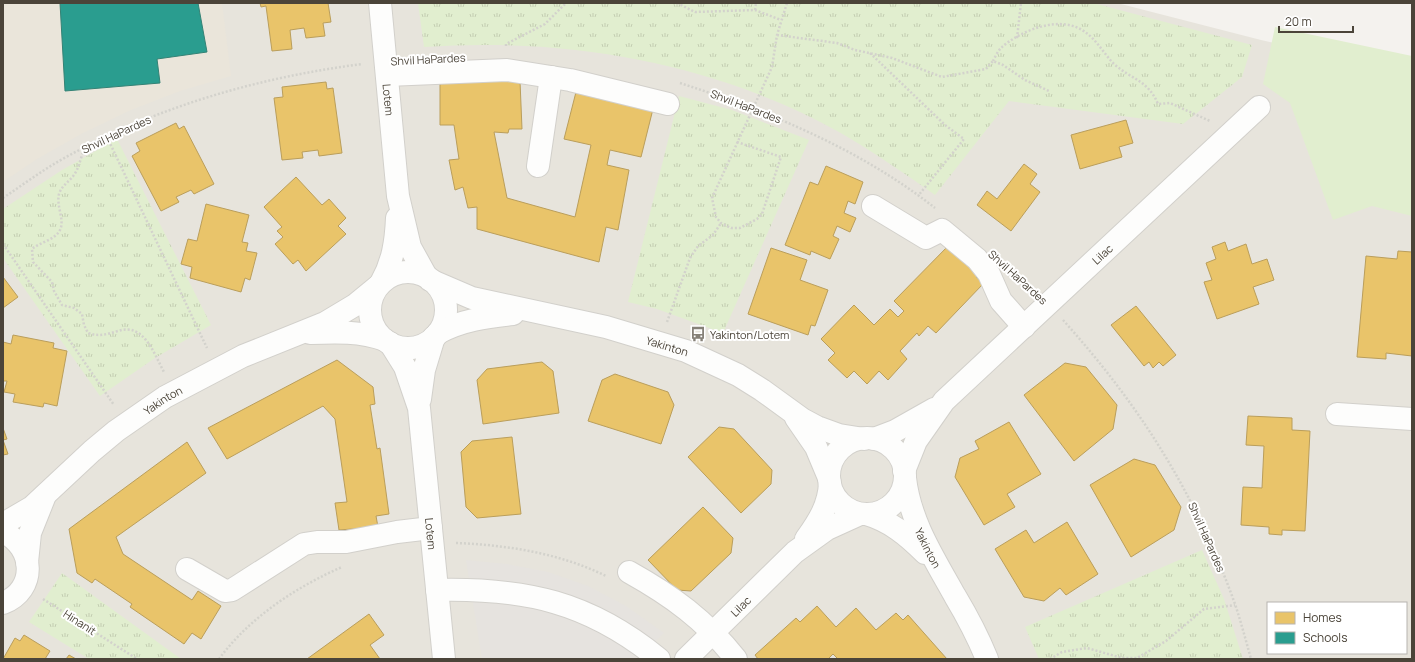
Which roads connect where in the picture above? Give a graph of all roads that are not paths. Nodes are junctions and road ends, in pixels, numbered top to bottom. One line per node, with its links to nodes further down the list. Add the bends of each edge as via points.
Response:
1 (380, 3): 2 (street, Lotem)
2 (386, 68): 3 (street, via 507,70); 7 (street, Lotem)
3 (551, 76): 4 (street); 6 (street)
4 (668, 104)
5 (1259, 107): 12 (street, Lilac)
6 (538, 166)
7 (398, 196): 9 (street, Lotem, via 410,247); 10 (street, Lotem, via 395,242 388,268)
8 (873, 206): 12 (street, via 926,238 942,230 977,259 989,274 1001,301)
9 (428, 278): 10 (street, via 402,272); 11 (street, Yakinton, via 472,298); 14 (street, via 442,293 445,305 445,317)
10 (379, 285): 13 (street, Yakinton, via 333,319); 15 (street, via 372,297 370,315 377,332)
11 (536, 312): 14 (street, Yakinton, via 472,319); 18 (street, Yakinton, via 606,327 659,342 705,359 738,375)
12 (1024, 327): 16 (street, Lilac)
13 (297, 335): 15 (street, Yakinton, via 349,333 374,336); 24 (street, Yakinton, via 217,368 174,392 92,450)
14 (436, 335): 15 (street, via 413,348); 17 (street, Lotem, via 424,370)
15 (387, 342): 17 (street, Lotem, via 405,367)
16 (944, 401): 21 (street, Lilac, via 910,424); 22 (street, Lilac, via 916,441)
17 (419, 408): 28 (street, Lotem)
18 (787, 408): 21 (street, Yakinton, via 824,430); 23 (street, Yakinton, via 809,435)
19 (1337, 414): 20 (street)
20 (1412, 419)
21 (869, 439): 22 (street, via 884,443 894,450); 23 (street, via 850,442 841,449 831,464)
22 (904, 474): 25 (street, via 902,489 893,504 878,512); 32 (street, Yakinton, via 908,501 915,520)
23 (829, 480): 25 (street, via 833,493 840,503 849,510); 29 (street, Lilac, via 828,499 823,514)
24 (46, 493): 26 (street, Yakinton, via 21,515); 30 (street, Yakinton, via 30,533)
25 (863, 514): 29 (street, Lilac, via 827,529); 32 (street, Yakinton, via 887,522 902,531)
26 (3, 524)
27 (3, 532): 30 (street, via 21,546)
28 (432, 535): 31 (street, via 397,532 346,542 304,544 232,590 225,591); 34 (street, Lotem)
29 (795, 552): 36 (street, Lilac)
30 (27, 562): 35 (street, Yakinton, via 27,575 23,586 16,595)
31 (186, 569)
32 (941, 572): 41 (street, Yakinton, via 967,616)
33 (620, 575): 36 (street, via 680,603)
34 (437, 590): 37 (street, Lotem); 38 (street, via 492,590 565,604 610,625)
35 (3, 603)
36 (714, 632): 39 (street, Lilac); 40 (street)
37 (444, 659)
38 (659, 659)
39 (686, 659)
40 (736, 659)
41 (987, 659)

